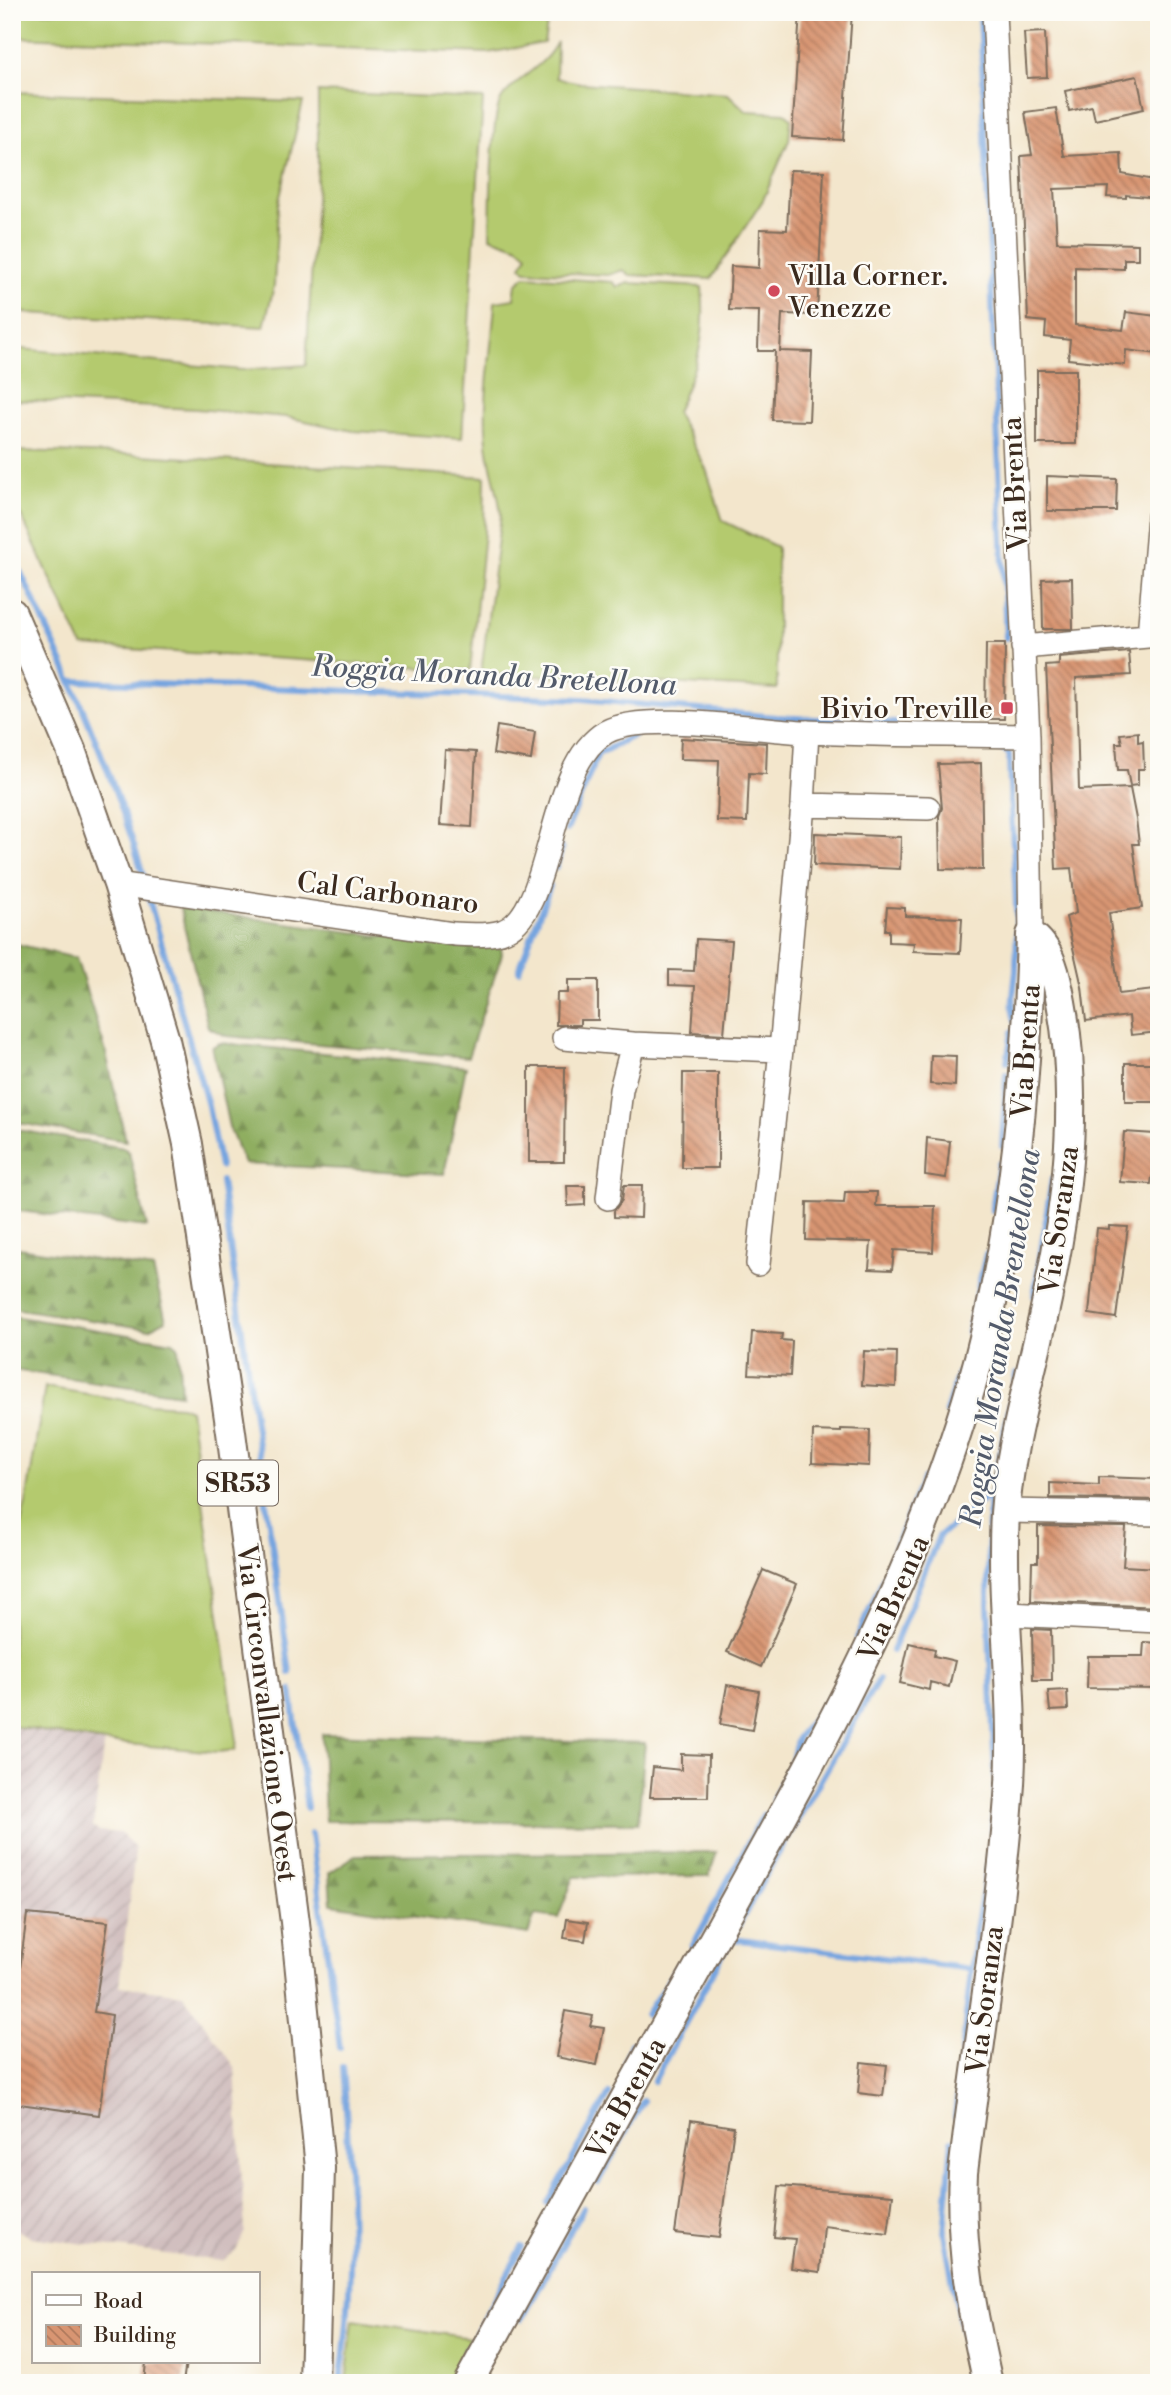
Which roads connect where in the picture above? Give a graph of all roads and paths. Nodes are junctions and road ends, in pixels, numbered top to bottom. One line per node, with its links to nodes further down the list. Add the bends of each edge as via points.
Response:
1 (994, 12): 5 (street, Via Brenta)
2 (1159, 517): 4 (street)
3 (12, 613): 10 (main road, Via Circonvallazione Ovest / SR53, via 71,750)
4 (1154, 635): 5 (street)
5 (1023, 647): 7 (street, Via Brenta)
6 (807, 732): 7 (street, Cal Carbonaro); 8 (street); 10 (street, Cal Carbonaro, via 652,723 607,732 572,770 530,902 514,925 501,932 454,934)
7 (1028, 736): 11 (street, Via Brenta)
8 (803, 805): 9 (street); 14 (street)
9 (928, 808)
10 (118, 884): 21 (main road, Via Circonvallazione Ovest / SR53, via 165,1040 188,1144 269,1712 320,2168)
11 (1031, 935): 17 (main road, Via Soranza, via 1042,944 1059,989 1070,1076 1071,1135 1060,1226 1012,1452); 22 (main road, Via Brenta, via 1028,1036 1009,1215 979,1358 926,1523 849,1693)
12 (564, 1038): 13 (street)
13 (633, 1044): 14 (street); 15 (street, via 621,1090)
14 (781, 1050): 16 (street)
15 (608, 1198)
16 (758, 1264)
17 (1005, 1511): 18 (street); 19 (main road, Via Soranza)
18 (1159, 1514)
19 (1006, 1614): 20 (street); 23 (main road, Via Soranza, via 1010,1782 960,2221 964,2269)
20 (1159, 1621)
21 (314, 2383)
22 (468, 2383)
23 (988, 2383)

